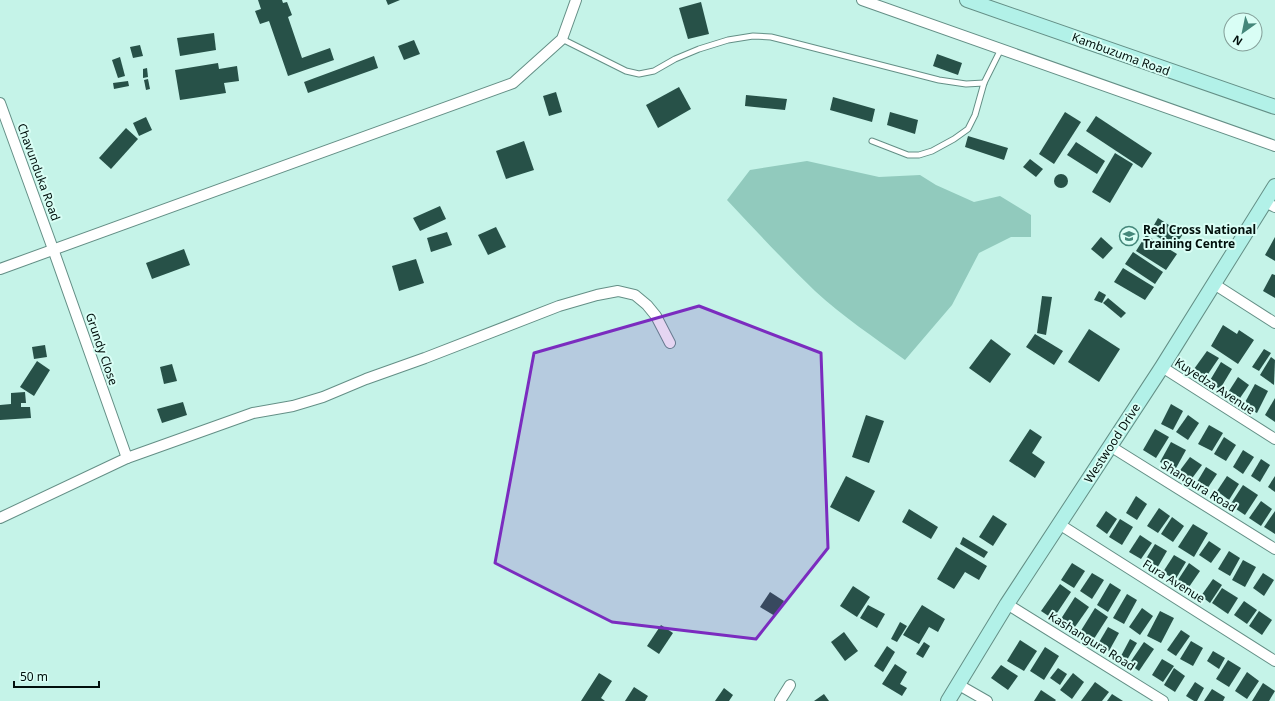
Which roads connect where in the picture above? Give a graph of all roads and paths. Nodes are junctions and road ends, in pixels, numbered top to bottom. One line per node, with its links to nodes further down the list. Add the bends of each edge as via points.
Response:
1 (576, 0): 4 (street)
2 (862, 0): 5 (street)
3 (968, 0): 8 (street, Kambuzuma Road)
4 (562, 39): 6 (lane, via 626,71 639,74 654,71 699,49 753,36 787,40 939,80 966,84); 13 (street, via 513,83)
5 (1001, 49): 6 (lane); 10 (street)
6 (984, 83): 9 (lane, via 975,115 968,129 938,148 919,155 908,155)
7 (0, 103): 13 (street, Chavunduka Road)
8 (1275, 107)
9 (872, 141)
10 (1275, 146)
11 (1275, 186): 12 (street, Westwood Drive)
12 (1270, 204): 15 (street, Westwood Drive)
13 (53, 249): 14 (street); 21 (street, Grundy Close)
14 (0, 269)
15 (1214, 284): 16 (street); 18 (street, Westwood Drive)
16 (1275, 323)
17 (670, 343): 21 (street, via 656,316 635,295 618,291 597,295 559,306 323,397 254,413)
18 (1162, 367): 19 (street, Kuyedza Avenue); 20 (street, Westwood Drive)
19 (1275, 439)
20 (1110, 446): 23 (street, Westwood Drive); 24 (street, Shangura Road)
21 (127, 458): 22 (street)
22 (0, 518)
23 (1060, 524): 25 (street, Westwood Drive); 26 (street, Fura Avenue)
24 (1275, 549)
25 (1007, 604): 28 (street, Westwood Drive); 32 (street, Kashangura Road)
26 (1275, 661)
27 (790, 685): 29 (street)
28 (959, 685): 30 (street, Westwood Drive); 31 (street)
29 (780, 701)
30 (948, 701)
31 (987, 701)
32 (1163, 701)

